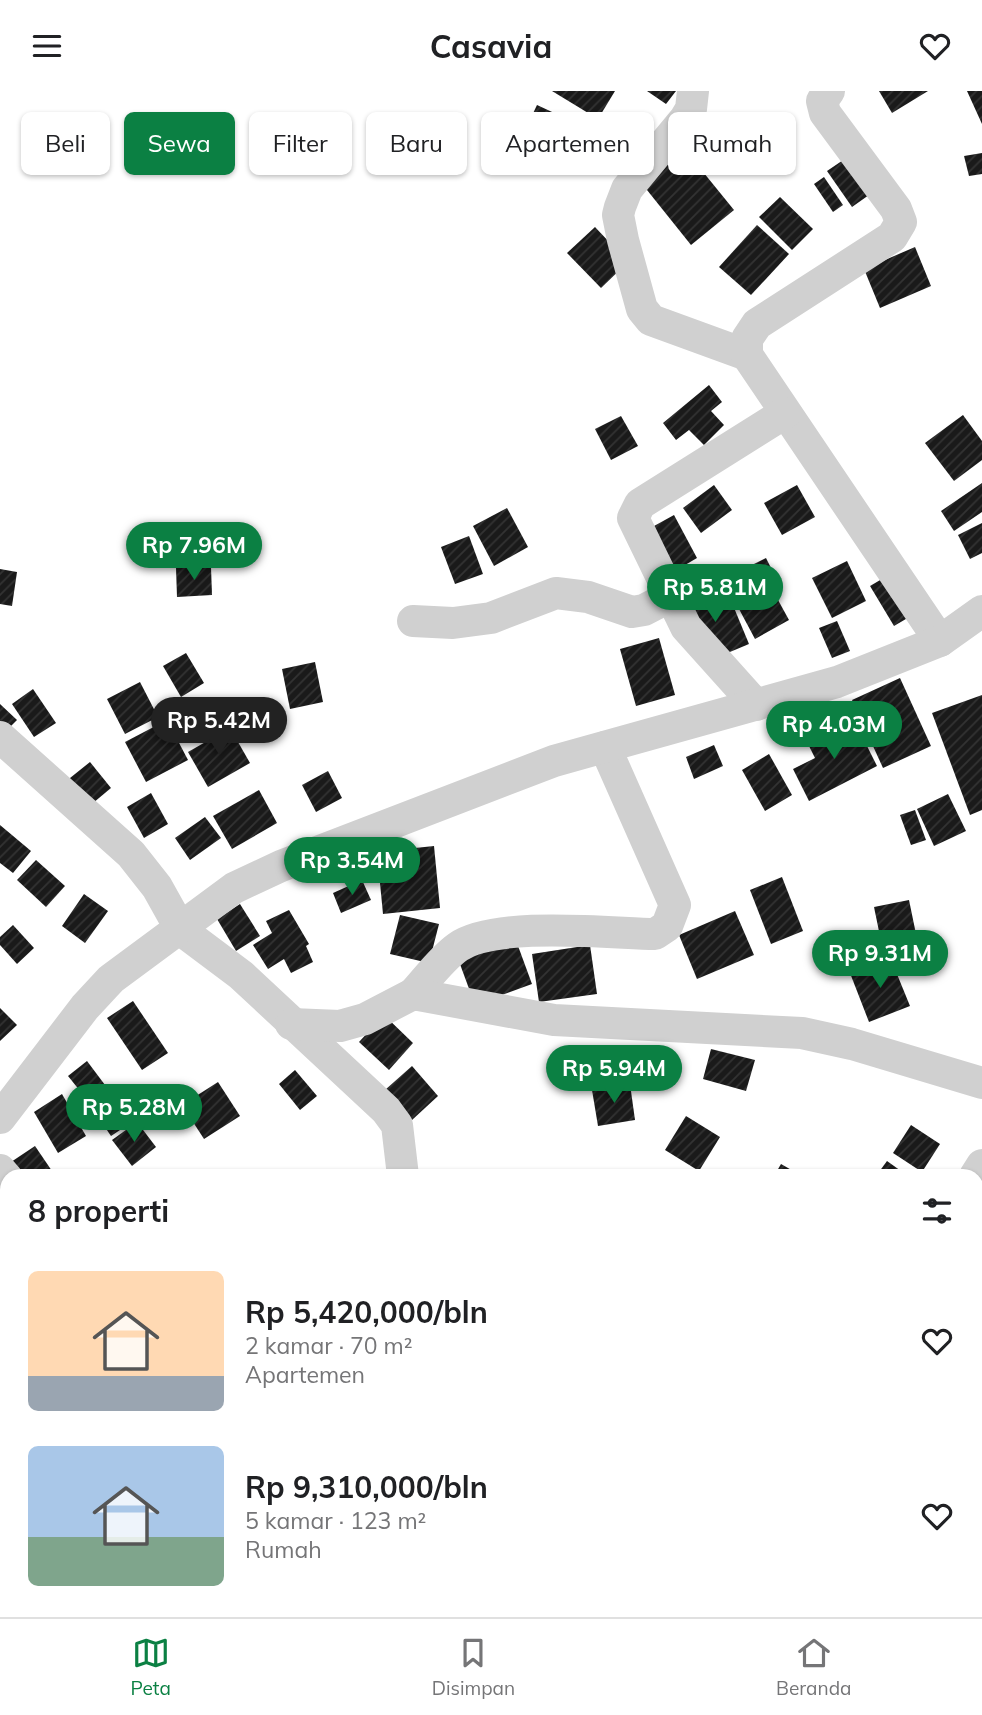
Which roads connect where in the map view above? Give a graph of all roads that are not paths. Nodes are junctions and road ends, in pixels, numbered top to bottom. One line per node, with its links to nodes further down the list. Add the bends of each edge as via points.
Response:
1 (694, 91): 3 (street, via 685,120 627,189 618,215 642,309 651,320)
2 (829, 91): 3 (street, via 822,101 825,113 897,209 901,222 892,237 757,324 747,339)
3 (747, 355): 4 (street)
4 (785, 413): 5 (street, via 635,509 633,519); 8 (street)
5 (671, 596): 7 (street, via 632,612 589,597 556,593 491,618 453,623); 9 (street, via 686,627)
6 (982, 611): 8 (street)
7 (413, 621)
8 (940, 641): 9 (street, via 837,682)
9 (755, 705): 11 (street)
10 (0, 737): 12 (street, via 131,855 157,887)
11 (605, 747): 12 (street, via 554,761 281,866 234,888); 13 (street, via 675,905 667,926 655,933 515,932 481,937 458,947)
12 (181, 930): 14 (street, via 241,975); 16 (street, via 111,979)
13 (413, 994): 14 (street, via 365,1019 340,1026); 15 (street, via 554,1020 802,1033)
14 (290, 1024): 17 (street, via 386,1110 397,1125)
15 (982, 1083)
16 (0, 1118)
17 (402, 1169)

